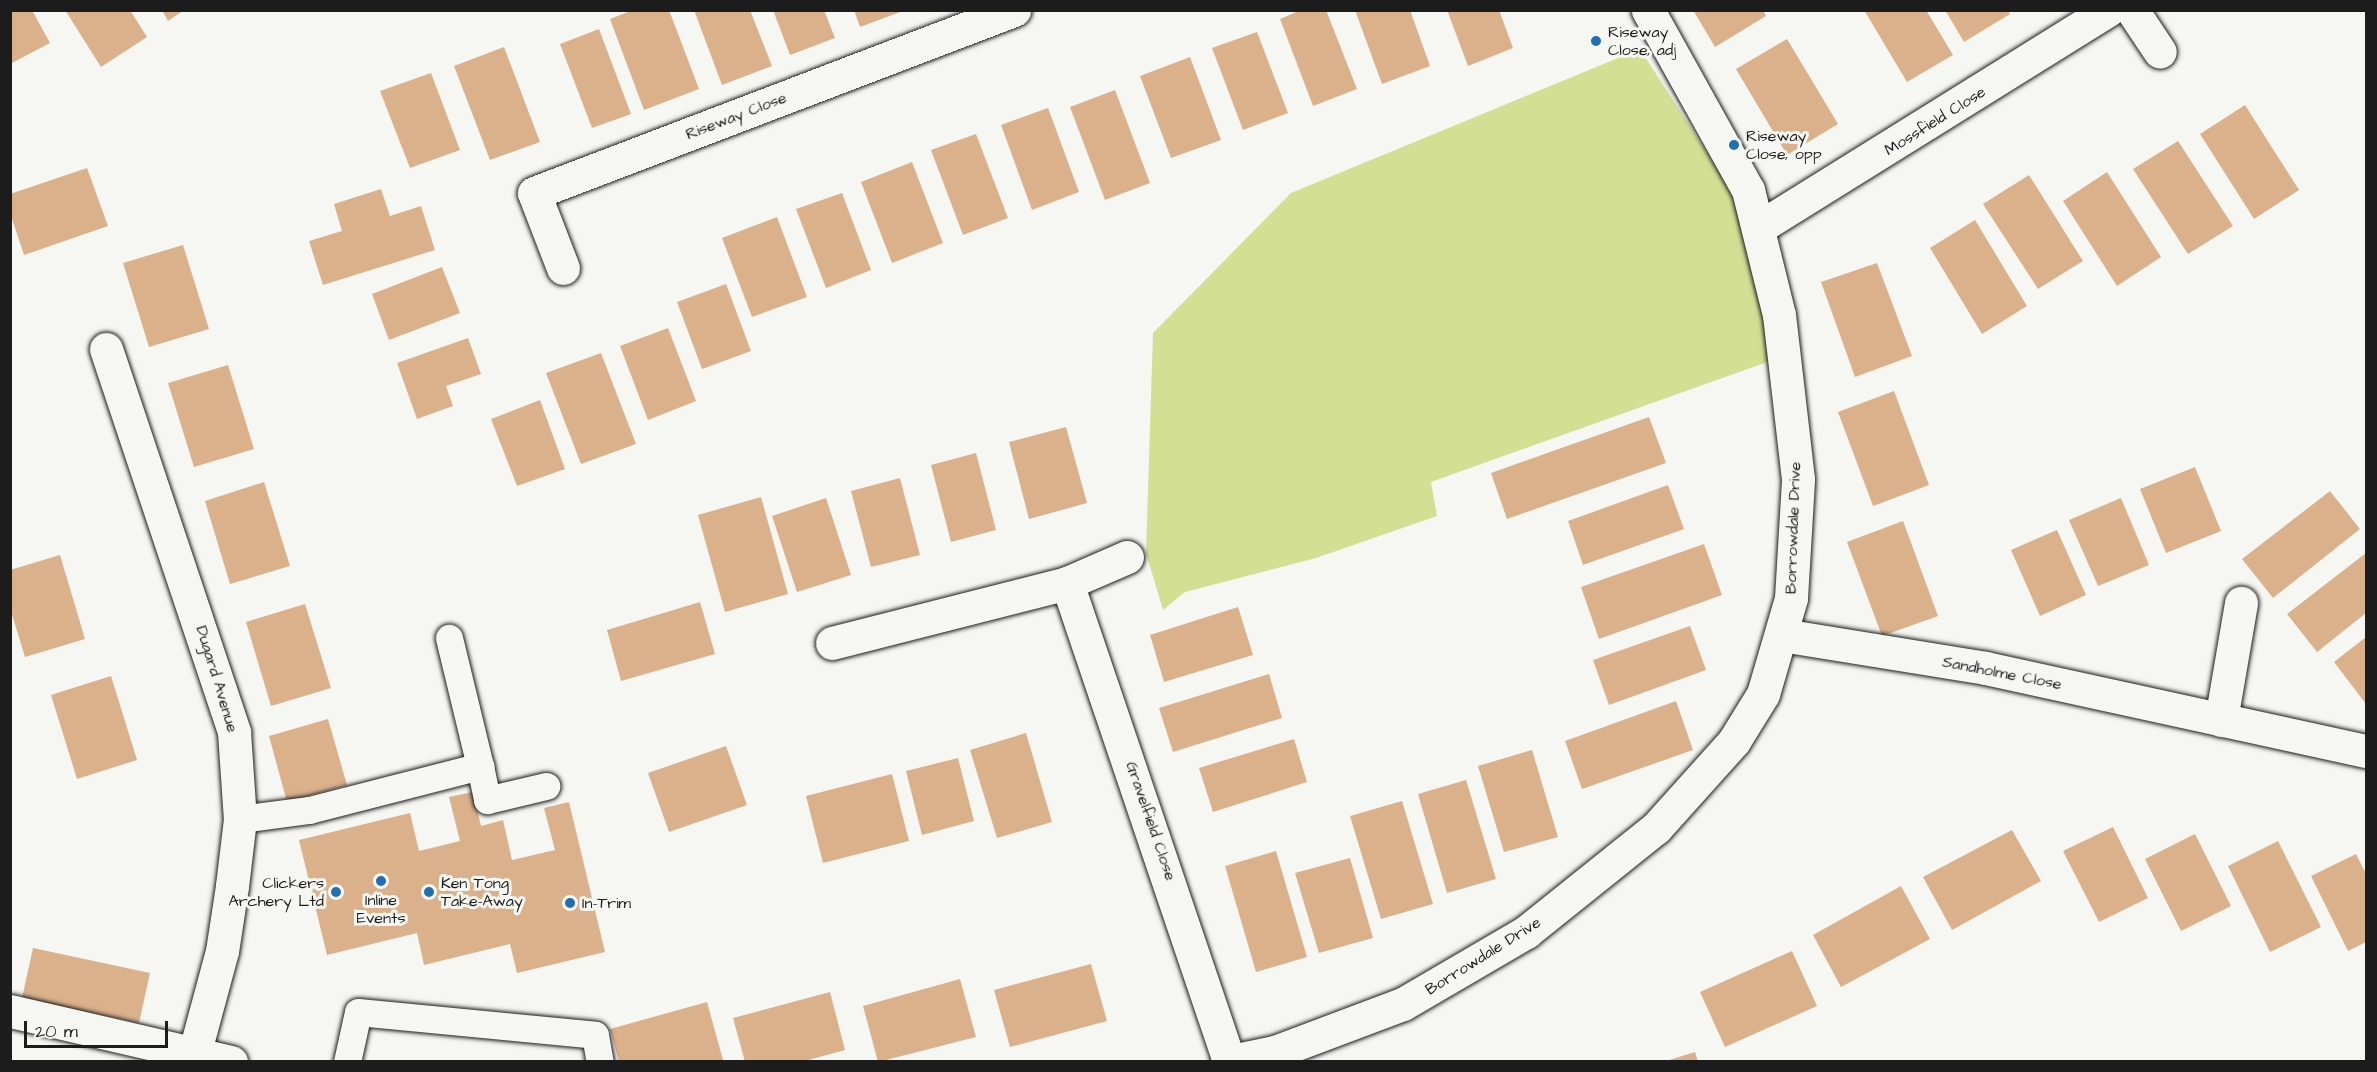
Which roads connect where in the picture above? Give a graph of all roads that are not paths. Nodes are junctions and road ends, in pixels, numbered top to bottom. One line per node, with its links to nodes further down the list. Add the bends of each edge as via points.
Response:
1 (1014, 10): 7 (street, Riseway Close, via 534,193)
2 (1648, 10): 6 (street, Borrowdale Drive, via 1731,150)
3 (2108, 10): 6 (street, Mossfield Close)
4 (2132, 10): 5 (street)
5 (2160, 52)
6 (1758, 228): 12 (street, Borrowdale Drive, via 1779,315 1798,479 1791,598)
7 (563, 268)
8 (106, 349): 19 (street, Dugard Avenue, via 234,732)
9 (1126, 556): 10 (street)
10 (1067, 583): 14 (street); 22 (street, Gravelfield Close)
11 (2241, 603): 15 (street)
12 (1782, 635): 15 (street, Sandholme Close, via 1985,668); 22 (street, Borrowdale Drive, via 1763,694 1699,783 1656,828 1526,932 1403,1004 1275,1052)
13 (449, 638): 17 (lane)
14 (832, 643)
15 (2221, 720): 16 (street, Sandholme Close)
16 (2367, 751)
17 (480, 766): 18 (lane, via 487,800); 19 (lane, via 309,810)
18 (546, 786)
19 (240, 819): 21 (street, Dugard Avenue, via 222,951)
20 (10, 1011): 21 (street)
21 (194, 1055): 23 (street)
22 (1228, 1061)
23 (231, 1062)
24 (347, 1062): 25 (lane, via 358,1012 595,1035)
25 (600, 1062)

